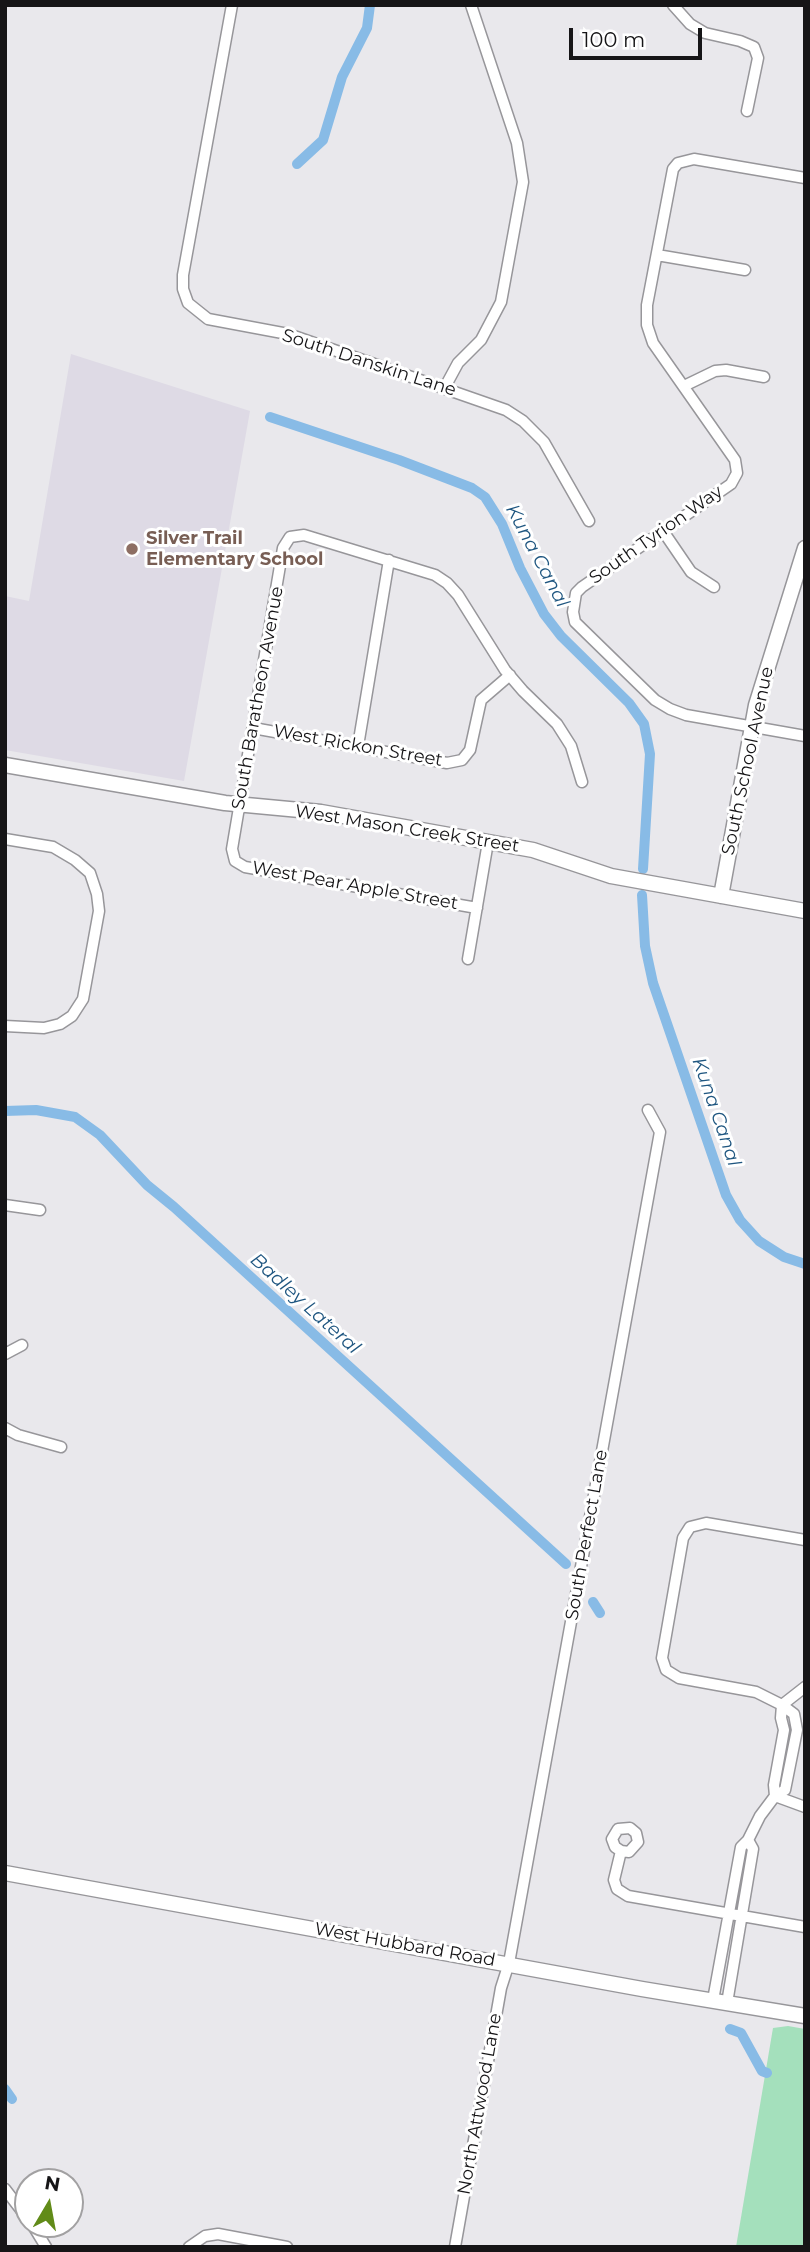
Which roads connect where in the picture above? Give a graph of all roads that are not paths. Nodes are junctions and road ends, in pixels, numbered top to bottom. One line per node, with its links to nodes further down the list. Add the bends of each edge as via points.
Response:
1 (232, 5): 10 (street, South Danskin Lane, via 183,275 188,303 208,319 288,334)
2 (471, 5): 10 (street, via 517,143 523,182 500,302 481,340 458,363)
3 (673, 5): 4 (street, via 705,33 754,47 758,58)
4 (747, 111)
5 (805, 178): 6 (street, South Tyrion Way, via 694,159 678,163 671,175)
6 (657, 255): 7 (street); 9 (street, South Tyrion Way, via 647,324 653,343)
7 (745, 270)
8 (764, 377): 9 (street, via 715,371)
9 (684, 386): 12 (street, South Tyrion Way, via 735,460 737,473 730,484)
10 (444, 387): 11 (street, South Danskin Lane, via 497,405 531,427)
11 (589, 521)
12 (663, 531): 15 (street, via 691,572); 17 (street, South Tyrion Way, via 576,593 575,622 655,700 687,715)
13 (805, 548): 17 (street, South School Avenue)
14 (389, 560): 16 (street, via 447,583); 18 (street, South Baratheon Avenue, via 304,535 290,537 283,548); 20 (street)
15 (714, 587)
16 (510, 675): 20 (street, West Rickon Street, via 481,700 470,750 462,760 447,763); 22 (street, via 557,724)
17 (752, 726): 19 (street); 27 (street, South School Avenue)
18 (253, 728): 20 (street, West Rickon Street); 23 (street, South Baratheon Avenue)
19 (805, 736)
20 (358, 746)
21 (5, 765): 23 (street, West Mason Creek Street)
22 (582, 782)
23 (240, 804): 25 (street, West Mason Creek Street, via 321,811); 26 (street, South Baratheon Avenue, via 232,849)
24 (5, 839): 31 (street, via 54,847 75,860 90,873 99,911 83,999 72,1016 44,1028)
25 (488, 842): 27 (street, West Mason Creek Street, via 533,850 611,876); 28 (street)
26 (235, 861): 28 (street, West Pear Apple Street, via 245,867)
27 (721, 896): 29 (street, West Mason Creek Street)
28 (477, 908): 30 (street)
29 (805, 911)
30 (468, 959)
31 (5, 1026)
32 (648, 1110): 50 (street, South Perfect Lane, via 660,1132)
33 (5, 1205): 34 (street)
34 (40, 1210)
35 (22, 1345): 36 (street)
36 (5, 1354)
37 (5, 1429): 38 (street)
38 (61, 1447)
39 (805, 1540): 41 (street, via 706,1522 690,1527 683,1538 662,1658 666,1670 679,1678 756,1692)
40 (805, 1687): 41 (street)
41 (782, 1704): 42 (street, via 794,1714 797,1730 785,1790)
42 (775, 1796): 43 (street); 44 (street)
43 (805, 1807)
44 (748, 1840): 47 (street, via 741,1847); 48 (street, via 753,1849)
45 (621, 1851): 47 (street, via 614,1880 617,1889 628,1896)
46 (5, 1873): 50 (street, West Hubbard Road)
47 (729, 1913): 48 (street); 51 (street)
48 (742, 1915): 49 (street); 51 (street)
49 (805, 1927)
50 (509, 1963): 51 (street, West Hubbard Road); 55 (street, North Attwood Lane)
51 (720, 2002): 52 (street, West Hubbard Road)
52 (805, 2016)
53 (189, 2247): 54 (street, via 218,2234)
54 (287, 2247)
55 (454, 2247)

